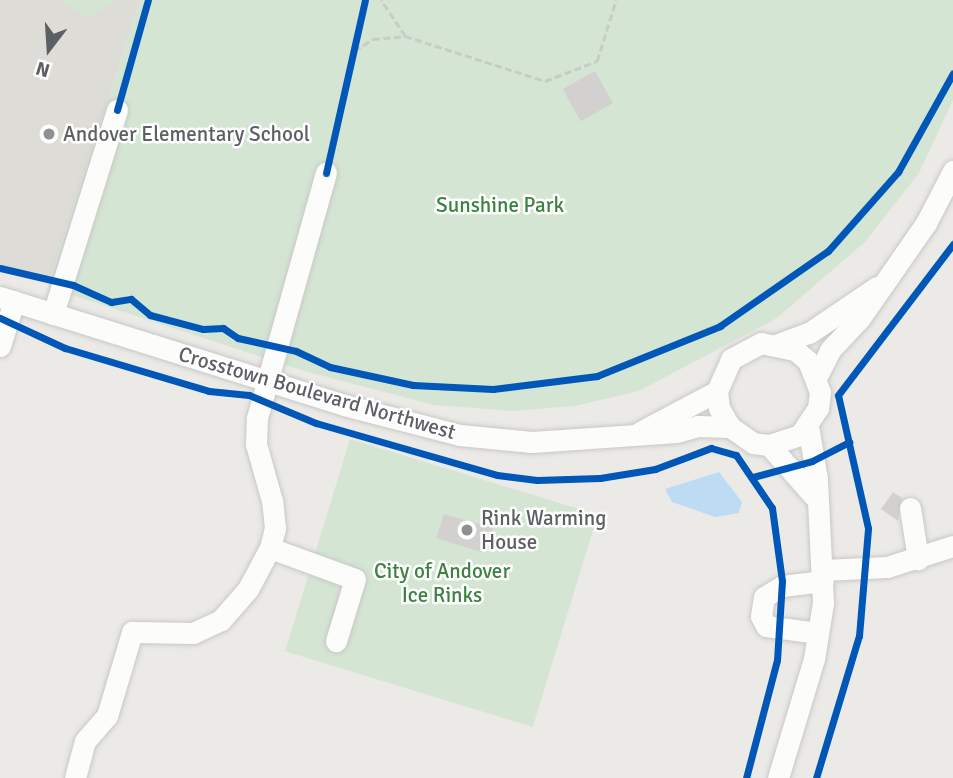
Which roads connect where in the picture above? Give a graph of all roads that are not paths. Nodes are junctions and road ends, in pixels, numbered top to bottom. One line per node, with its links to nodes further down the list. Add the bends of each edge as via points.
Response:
1 (117, 110): 6 (street)
2 (953, 171): 4 (street, via 926,223)
3 (326, 173): 10 (street)
4 (879, 286): 7 (street, via 809,333); 9 (street, via 860,318 830,350)
5 (7, 299): 6 (street, Crosstown Boulevard Northwest); 8 (street)
6 (53, 314): 10 (street, Crosstown Boulevard Northwest)
7 (778, 344): 9 (street, via 808,361); 11 (street, via 753,346 731,359)
8 (0, 346)
9 (817, 376): 12 (street, via 818,408)
10 (268, 382): 14 (street, Crosstown Boulevard Northwest, via 388,418 482,438 567,441); 19 (street, via 255,431 272,501 275,528)
11 (717, 390): 13 (street, via 719,408); 14 (street, Crosstown Boulevard Northwest)
12 (808, 426): 15 (street, via 785,443); 16 (street, via 817,479)
13 (730, 427): 14 (street, Crosstown Boulevard Northwest); 15 (street, via 753,443)
14 (640, 432)
15 (769, 445): 16 (street)
16 (814, 496): 21 (street)
17 (909, 508): 20 (street)
18 (953, 546): 20 (street)
19 (270, 548): 23 (street, via 355,579); 24 (street, via 247,589 221,620 193,633 132,632 107,716 85,741)
20 (918, 559): 21 (street)
21 (823, 575): 22 (street); 22 (street, via 782,586 764,597 761,616 766,626)
22 (818, 633): 25 (street)
23 (336, 641)
24 (75, 778)
25 (778, 778)

